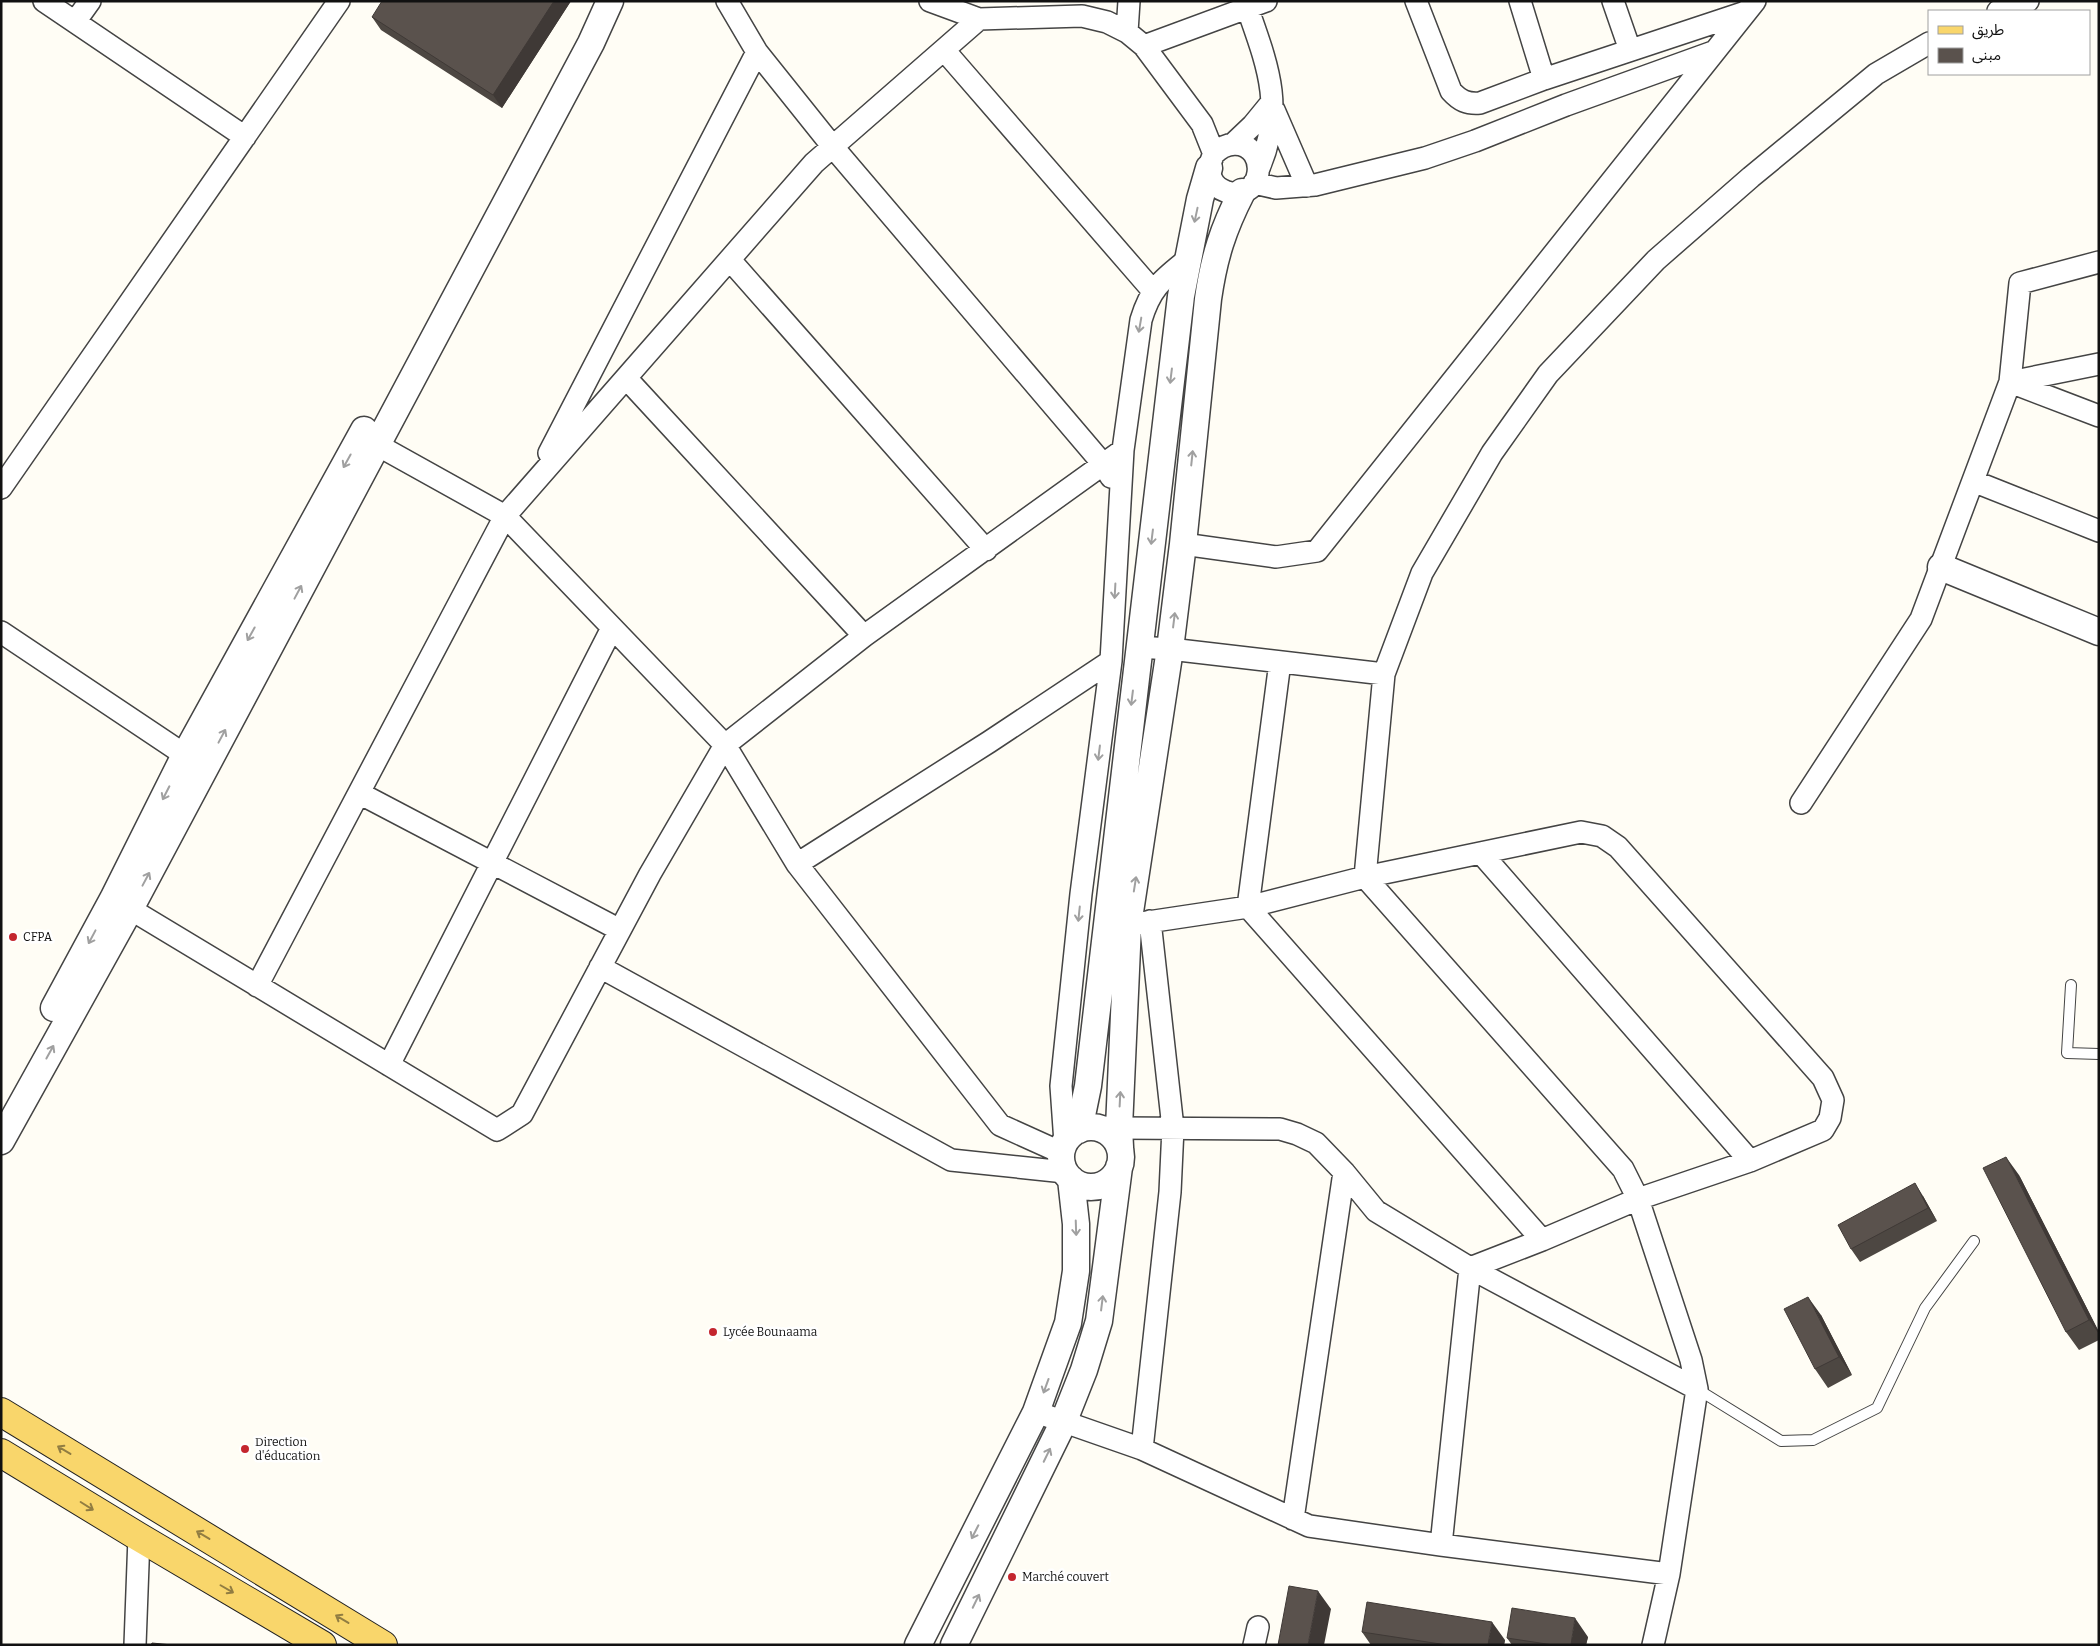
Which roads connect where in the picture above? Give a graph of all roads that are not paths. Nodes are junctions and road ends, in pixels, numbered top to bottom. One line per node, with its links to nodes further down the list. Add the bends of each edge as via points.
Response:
1 (44, 1): 17 (street)
2 (90, 1): 17 (street)
3 (339, 1): 27 (street)
4 (592, 1): 40 (street)
5 (610, 1): 40 (street, via 592,43)
6 (727, 1): 23 (street)
7 (930, 1): 16 (street)
8 (1129, 1): 18 (street)
9 (1416, 1): 25 (street, via 1452,92 1464,102 1480,103)
10 (1520, 1): 25 (street)
11 (1613, 1): 22 (street)
12 (2028, 1): 15 (street)
13 (1253, 3): 20 (street); 26 (street, via 1269,71)
14 (1751, 7): 22 (street); 24 (street)
15 (2001, 10)
16 (979, 19): 18 (street, via 1082,16 1101,20); 21 (street)
17 (75, 22): 27 (street)
18 (1127, 32): 20 (street)
19 (1928, 45): 60 (street, via 1876,74 1751,177 1656,260 1548,374 1492,453 1422,573)
20 (1144, 46): 29 (street)
21 (944, 50): 28 (street); 35 (street)
22 (1630, 50): 25 (street)
23 (757, 52): 28 (street); 44 (street)
24 (1713, 52): 31 (street, via 1442,152 1381,170); 49 (street, via 1317,551 1276,557)
25 (1544, 78)
26 (1270, 103): 29 (street, via 1253,125); 30 (street, via 1269,136); 31 (street)
27 (245, 137): 45 (street)
28 (833, 147): 32 (street, via 814,163); 42 (street)
29 (1221, 153): 30 (street, via 1241,145 1254,154); 30 (street, via 1214,183 1219,189 1234,194); 33 (street, one-way to 33, via 1200,198)
30 (1252, 181): 31 (street, via 1276,188); 49 (street, one-way to 30, via 1212,274 1223,231)
31 (1307, 186)
32 (730, 260): 37 (street); 50 (street)
33 (1188, 260): 35 (street); 56 (street, one-way to 56)
34 (2099, 262): 38 (street, via 2020,283)
35 (1153, 291): 41 (street, one-way to 41, via 1141,320)
36 (2099, 364): 38 (street)
37 (626, 378): 44 (street); 55 (street)
38 (2010, 382): 39 (street); 43 (street)
39 (2099, 416)
40 (369, 440): 47 (street); 62 (street, one-way to 62); 69 (street, one-way to 40)
41 (1123, 450): 42 (street); 46 (street)
42 (1103, 464): 46 (street); 50 (street)
43 (1973, 481): 48 (street); 51 (street)
44 (534, 482): 47 (street)
45 (1, 488)
46 (1120, 492): 58 (street, one-way to 58)
47 (505, 516): 52 (street); 63 (street)
48 (2099, 531)
49 (1184, 544): 57 (street, one-way to 49)
50 (986, 550): 55 (street)
51 (1941, 567): 54 (street); 64 (street, via 1922,619)
52 (612, 628): 61 (street); 66 (street)
53 (1, 632): 62 (street)
54 (2099, 632)
55 (864, 636): 61 (street)
56 (1138, 647): 57 (street); 71 (street, one-way to 71)
57 (1170, 649): 59 (street); 71 (street, one-way to 57)
58 (1111, 661): 67 (street); 82 (street, one-way to 82, via 1081,894 1061,1086)
59 (1280, 662): 60 (street); 70 (street)
60 (1384, 674): 68 (street)
61 (725, 745): 67 (street); 72 (street)
62 (185, 755): 69 (street, one-way to 69)
63 (359, 793): 66 (street); 75 (street)
64 (1801, 803)
65 (1481, 853): 68 (street); 83 (street); 83 (street, via 1581,832 1602,836 1618,847 1823,1078 1833,1100 1830,1118 1823,1130)
66 (492, 863): 72 (street); 77 (street)
67 (797, 864): 82 (street, via 1000,1125)
68 (1365, 876): 70 (street); 85 (street, via 1623,1169)
69 (121, 904): 75 (street); 78 (street, one-way to 78); 80 (street, one-way to 69)
70 (1248, 907): 71 (street); 86 (street)
71 (1128, 922): 79 (street); 81 (street, one-way to 71); 82 (street)
72 (620, 930): 73 (street)
73 (600, 967): 77 (street, via 522,1114 497,1130); 82 (street, via 951,1160)
74 (2072, 985): 76 (lane, via 2067,1053)
75 (257, 986): 77 (street)
76 (2099, 1054)
77 (388, 1065)
78 (1, 1108)
79 (1173, 1128): 81 (street); 84 (street, via 1280,1129 1316,1143); 93 (street, via 1170,1192)
80 (1, 1141)
81 (1119, 1147): 82 (street, via 1108,1132 1089,1128); 82 (street, via 1108,1182 1099,1186 1080,1185); 92 (street, one-way to 81, via 1100,1322)
82 (1068, 1155): 91 (street, one-way to 91, via 1076,1224 1076,1271 1068,1323)
83 (1750, 1161): 85 (street)
84 (1344, 1172): 88 (street, via 1376,1211); 95 (street)
85 (1638, 1199): 86 (street); 89 (street, via 1691,1360)
86 (1542, 1240): 88 (street)
87 (1974, 1241): 89 (lane, via 1925,1308 1877,1408 1813,1440 1781,1441)
88 (1470, 1268): 89 (street); 97 (street)
89 (1697, 1389): 98 (street)
90 (1, 1412): 101 (main road, one-way to 90)
91 (1036, 1412): 92 (street); 102 (street, one-way to 102)
92 (1063, 1423): 93 (street); 103 (street, one-way to 92)
93 (1142, 1449): 95 (street)
94 (1, 1453): 96 (main road, one-way to 96)
95 (1293, 1519): 97 (street, via 1309,1526)
96 (138, 1537): 99 (street); 100 (main road, one-way to 100)
97 (1441, 1545): 98 (street)
98 (1669, 1574): 104 (street)
99 (135, 1645)
100 (322, 1645)
101 (384, 1645)
102 (918, 1645)
103 (954, 1645)
104 (1653, 1645)

